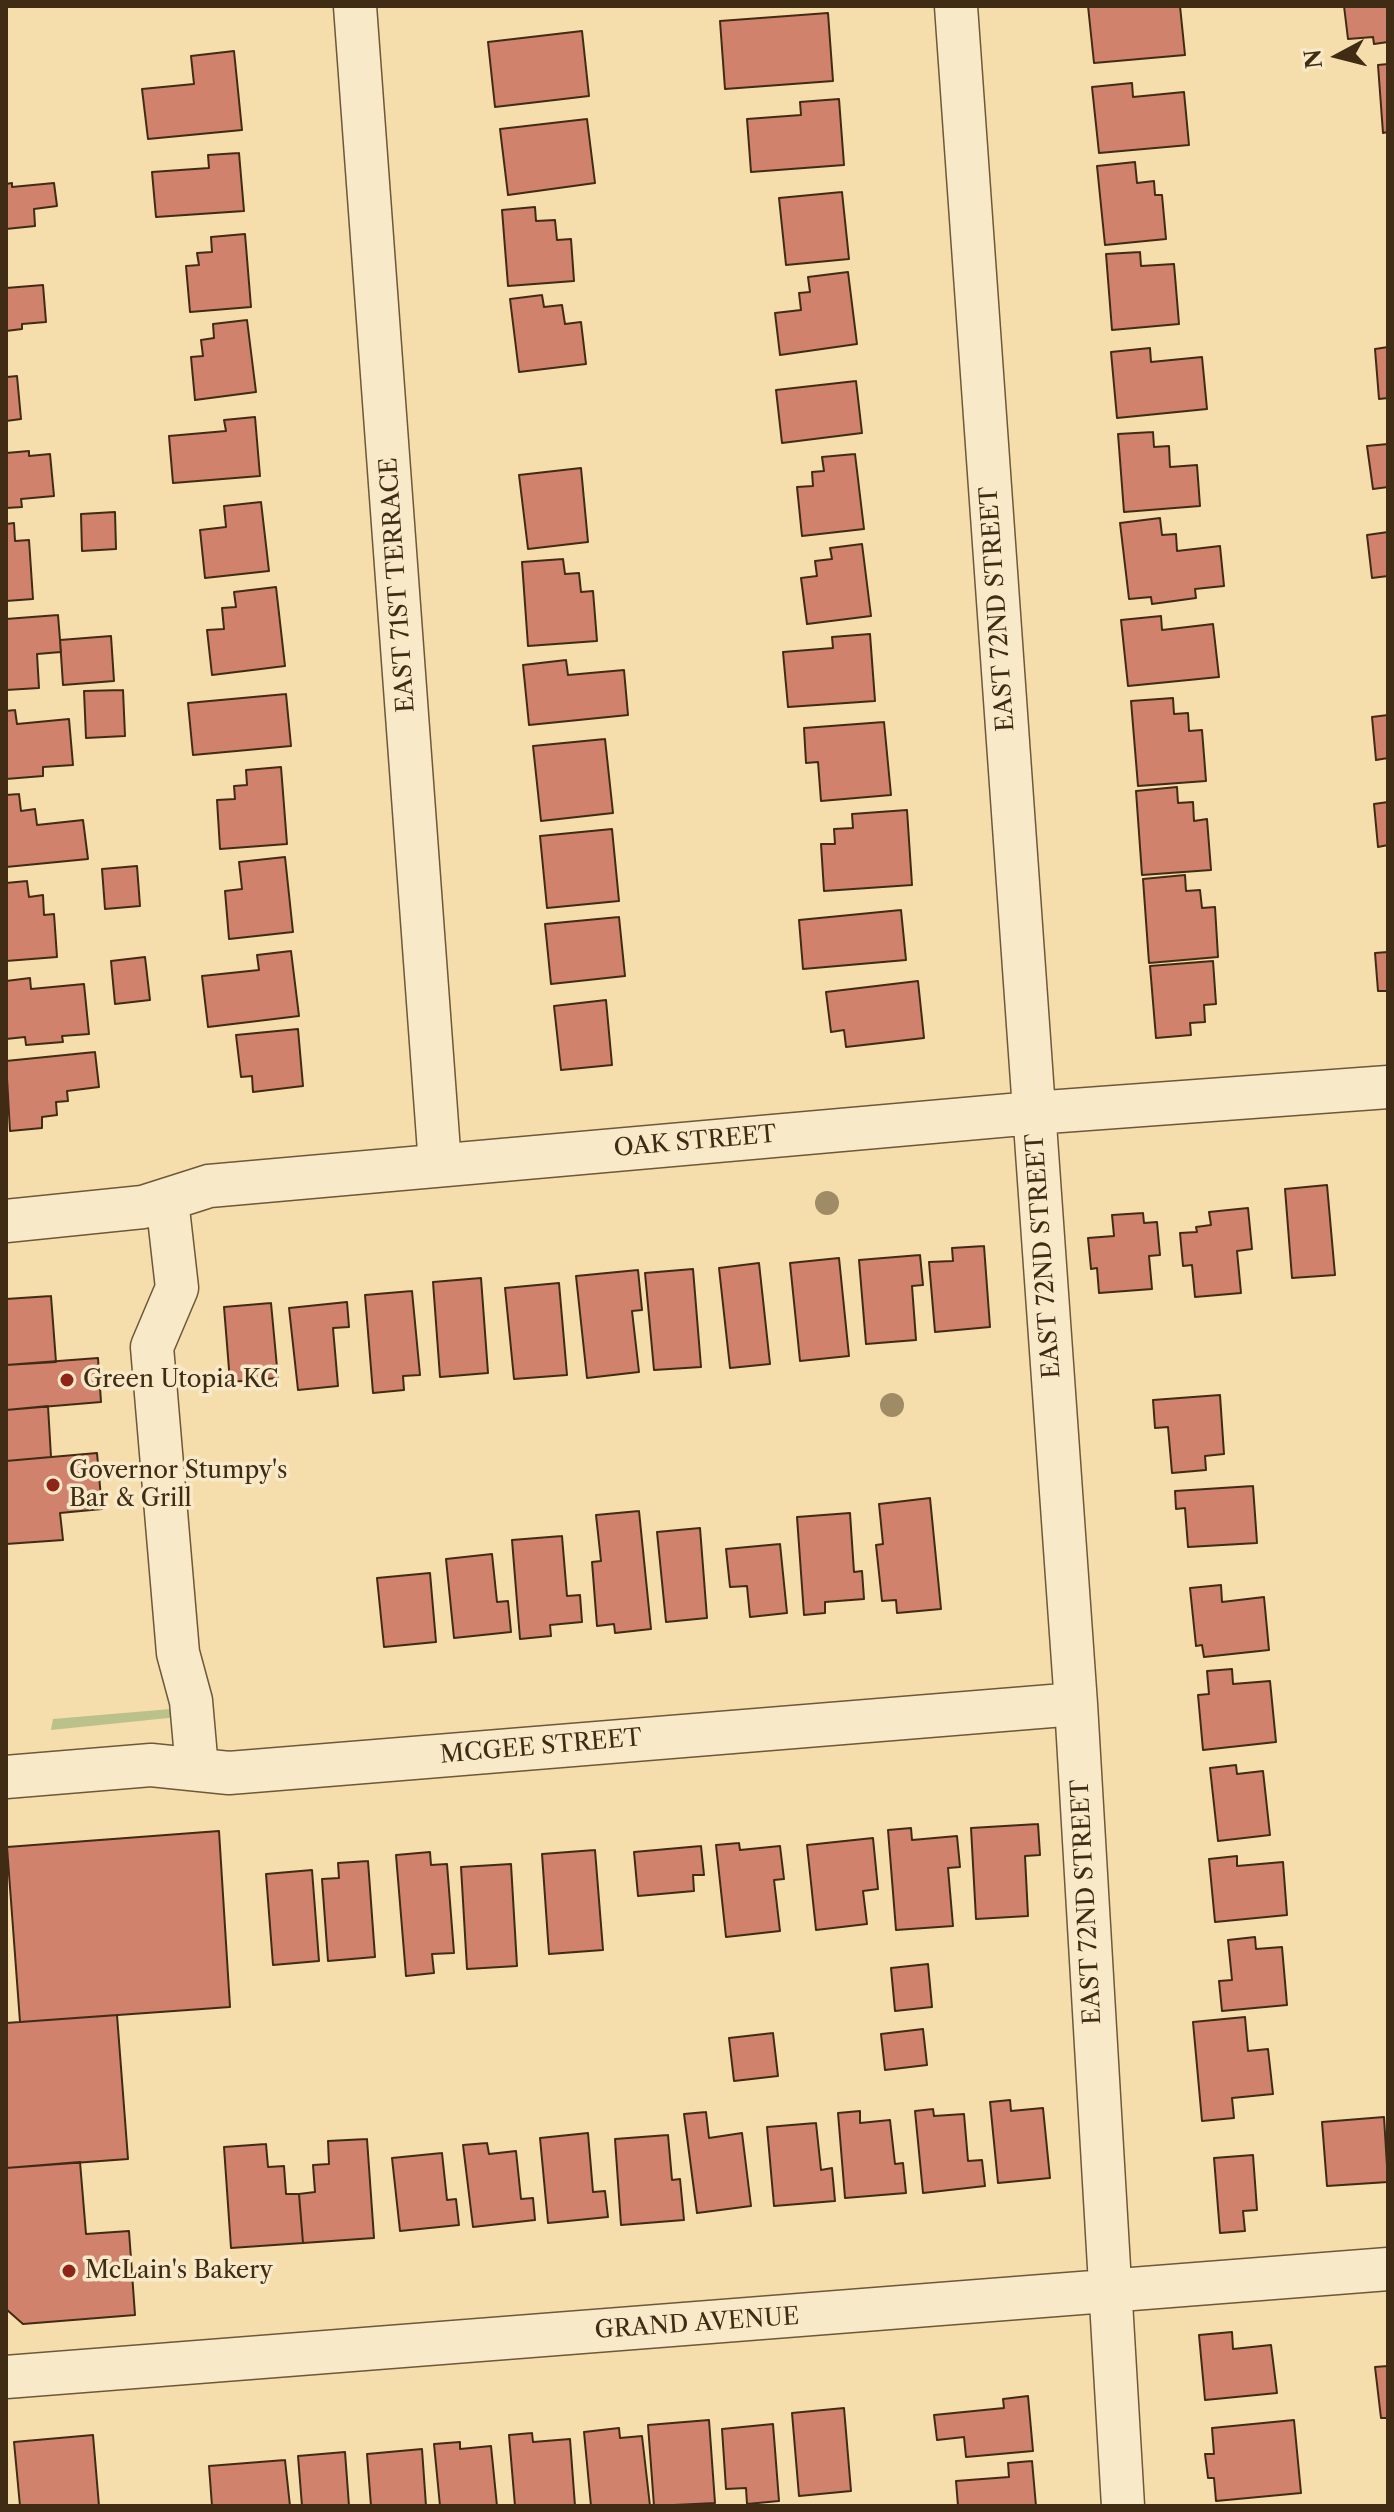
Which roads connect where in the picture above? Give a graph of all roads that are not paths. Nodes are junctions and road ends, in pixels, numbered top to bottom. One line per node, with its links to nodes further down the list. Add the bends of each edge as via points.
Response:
1 (355, 6): 5 (street, EAST 71ST TERRACE)
2 (956, 6): 4 (street, EAST 72ND STREET)
3 (1388, 1087): 4 (street, OAK STREET)
4 (1033, 1113): 5 (street, OAK STREET); 8 (street, EAST 72ND STREET)
5 (440, 1165): 6 (street, OAK STREET, via 209,1186)
6 (167, 1200): 7 (street, OAK STREET); 9 (street, via 177,1288 152,1347 178,1653 191,1701)
7 (6, 1221)
8 (1076, 1704): 9 (street, MCGEE STREET, via 229,1773); 12 (street, EAST 72ND STREET)
9 (197, 1769): 10 (street, MCGEE STREET, via 151,1765)
10 (6, 1777)
11 (1388, 2269): 12 (street, GRAND AVENUE)
12 (1108, 2293): 13 (street, GRAND AVENUE); 14 (street, EAST 72ND STREET)
13 (6, 2377)
14 (1123, 2506)

